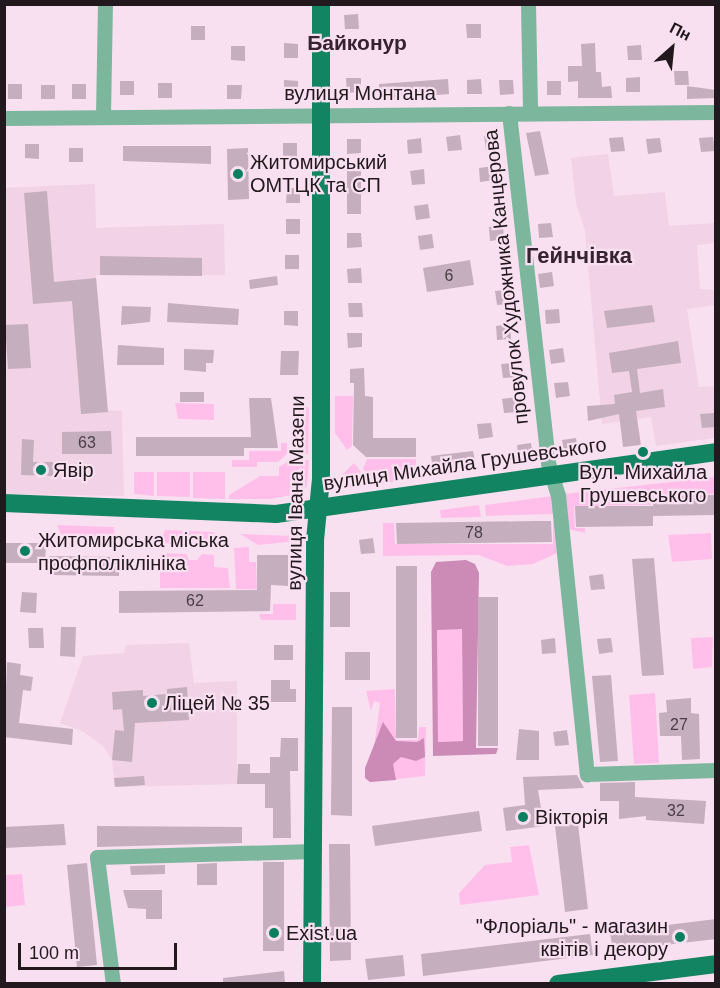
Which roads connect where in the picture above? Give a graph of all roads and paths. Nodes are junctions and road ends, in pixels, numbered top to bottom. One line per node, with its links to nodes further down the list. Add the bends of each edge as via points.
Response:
1 (105, 4): 8 (street)
2 (321, 4): 7 (main road, вулиця Івана Мазепи)
3 (528, 4): 4 (street)
4 (530, 112): 5 (street, вулиця Монтана); 6 (street, вулиця Монтана)
5 (716, 112)
6 (509, 113): 7 (street, вулиця Монтана); 12 (street, провулок Художника Канцерова)
7 (321, 114): 8 (street, вулиця Монтана); 15 (main road, вулиця Івана Мазепи)
8 (103, 116): 9 (street, вулиця Монтана)
9 (4, 118)
10 (716, 452): 12 (main road, вулиця Михайла Грушевського)
11 (716, 462): 12 (main road, вулиця Михайла Грушевського)
12 (553, 477): 15 (main road, вулиця Михайла Грушевського); 16 (street, провулок Художника Канцерова, via 587,774)
13 (4, 502): 15 (main road, вулиця Михайла Грушевського, via 264,514)
14 (4, 510): 15 (main road, вулиця Михайла Грушевського, via 263,522)
15 (318, 512): 17 (main road, вулиця Івана Мазепи)
16 (716, 770)
17 (314, 851): 20 (street, via 97,857); 21 (main road, вулиця Івана Мазепи)
18 (716, 964): 22 (main road)
19 (716, 972): 23 (main road)
20 (113, 984)
21 (312, 984)
22 (558, 984)
23 (616, 984)

